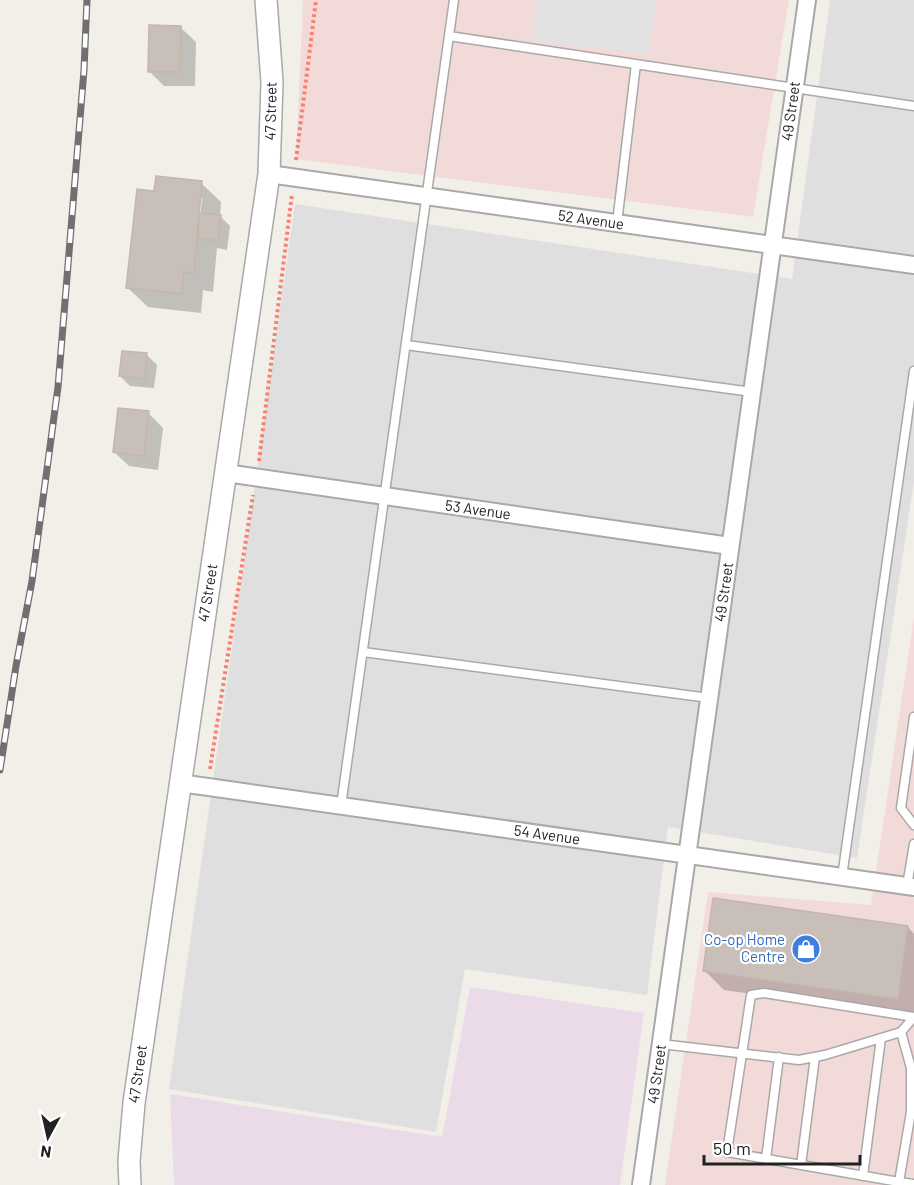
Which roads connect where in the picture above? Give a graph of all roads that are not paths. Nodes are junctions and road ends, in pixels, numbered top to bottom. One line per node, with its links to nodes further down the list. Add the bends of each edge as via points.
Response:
1 (266, 0): 8 (street, 47 Street, via 272,82)
2 (454, 0): 4 (lane)
3 (807, 0): 6 (street, 49 Street)
4 (449, 36): 5 (lane); 9 (lane)
5 (636, 64): 6 (lane); 10 (lane)
6 (794, 88): 7 (lane); 11 (street, 49 Street)
7 (914, 106)
8 (269, 174): 9 (street, 52 Avenue); 16 (street, 47 Street)
9 (427, 197): 10 (street, 52 Avenue); 13 (lane)
10 (617, 223): 11 (street, 52 Avenue)
11 (772, 246): 12 (street, 52 Avenue); 15 (street, 49 Street)
12 (914, 266)
13 (406, 345): 15 (lane); 17 (lane)
14 (914, 371): 27 (lane)
15 (752, 392): 18 (street, 49 Street)
16 (226, 473): 17 (street, 53 Avenue); 22 (street, 47 Street)
17 (385, 496): 18 (street, 53 Avenue); 19 (lane)
18 (730, 546): 20 (street, 49 Street)
19 (363, 652): 20 (lane); 23 (lane)
20 (709, 698): 26 (street, 49 Street)
21 (914, 717): 24 (lane, via 901,808)
22 (180, 783): 23 (street, 54 Avenue); 42 (street, 47 Street, via 134,1103)
23 (341, 806): 26 (street, 54 Avenue)
24 (914, 825)
25 (914, 844): 28 (lane)
26 (687, 855): 27 (street, 54 Avenue); 32 (street, 49 Street)
27 (842, 877): 28 (street, 54 Avenue)
28 (911, 886)
29 (914, 1017): 30 (lane); 33 (lane, via 764,993 751,995)
30 (902, 1032): 31 (lane); 36 (lane, via 911,1068)
31 (881, 1038): 35 (lane); 39 (lane)
32 (661, 1044): 33 (lane); 43 (street, 49 Street)
33 (743, 1053): 34 (lane); 37 (lane, via 727,1152)
34 (779, 1057): 35 (lane); 37 (lane)
35 (815, 1057): 38 (lane)
36 (910, 1146): 40 (lane)
37 (766, 1159): 38 (lane)
38 (801, 1165): 39 (lane)
39 (863, 1176): 40 (lane)
40 (899, 1182): 41 (lane)
41 (914, 1184)
42 (130, 1185)
43 (641, 1185)

